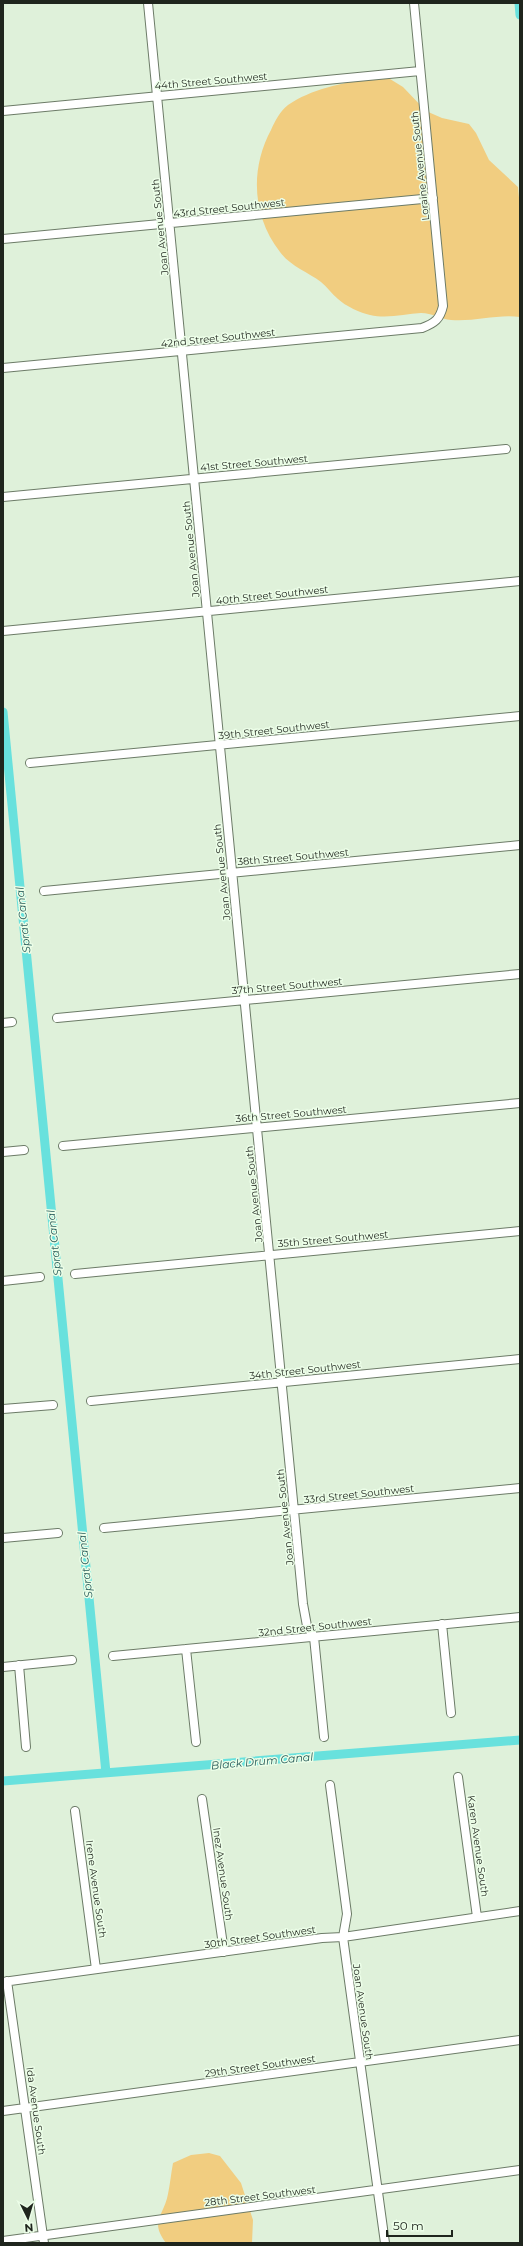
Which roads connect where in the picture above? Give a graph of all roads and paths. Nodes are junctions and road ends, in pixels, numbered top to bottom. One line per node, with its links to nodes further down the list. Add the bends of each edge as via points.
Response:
1 (148, 3): 4 (street, Joan Avenue South)
2 (414, 3): 3 (street, Loraine Avenue South)
3 (420, 71): 4 (street, 44th Street Southwest); 6 (street, Loraine Avenue South)
4 (157, 96): 5 (street, 44th Street Southwest); 7 (street, Joan Avenue South)
5 (3, 111)
6 (433, 198): 7 (street, 43rd Street Southwest); 9 (street, Loraine Avenue South, via 443,306 441,316)
7 (170, 224): 8 (street, 43rd Street Southwest); 10 (street, Joan Avenue South)
8 (3, 239)
9 (434, 324): 10 (street, 42nd Street Southwest, via 422,328)
10 (182, 351): 11 (street, 42nd Street Southwest); 13 (street, Joan Avenue South)
11 (3, 368)
12 (506, 449): 13 (street, 41st Street Southwest)
13 (194, 478): 14 (street, 41st Street Southwest); 16 (street, Joan Avenue South)
14 (3, 497)
15 (520, 581): 16 (street, 40th Street Southwest)
16 (207, 612): 17 (street, 40th Street Southwest); 19 (street, Joan Avenue South)
17 (3, 631)
18 (520, 716): 19 (street, 39th Street Southwest)
19 (220, 745): 20 (street, 39th Street Southwest); 22 (street, Joan Avenue South)
20 (30, 763)
21 (520, 845): 22 (street, 38th Street Southwest)
22 (233, 873): 23 (street, 38th Street Southwest); 25 (street, Joan Avenue South)
23 (44, 890)
24 (520, 974): 25 (street, 37th Street Southwest)
25 (245, 1000): 26 (street, 37th Street Southwest); 30 (street, Joan Avenue South)
26 (57, 1018)
27 (12, 1022): 28 (street)
28 (3, 1023)
29 (520, 1103): 30 (street, 36th Street Southwest)
30 (257, 1127): 31 (street, 36th Street Southwest); 35 (street, Joan Avenue South)
31 (63, 1146)
32 (24, 1150): 33 (street)
33 (3, 1152)
34 (520, 1231): 35 (street, 35th Street Southwest)
35 (270, 1255): 36 (street, 35th Street Southwest); 40 (street, Joan Avenue South)
36 (75, 1274)
37 (40, 1277): 38 (street)
38 (3, 1281)
39 (520, 1359): 40 (street, 34th Street Southwest)
40 (282, 1383): 41 (street, 34th Street Southwest); 45 (street, Joan Avenue South)
41 (91, 1401)
42 (54, 1405): 43 (street)
43 (3, 1410)
44 (520, 1488): 45 (street, 33rd Street Southwest)
45 (294, 1510): 46 (street, 33rd Street Southwest); 51 (street, Joan Avenue South, via 304,1612 307,1626)
46 (104, 1528)
47 (58, 1532): 48 (street)
48 (3, 1538)
49 (520, 1617): 50 (street, 32nd Street Southwest)
50 (442, 1624): 51 (street, 32nd Street Southwest); 57 (street)
51 (314, 1637): 52 (street, 32nd Street Southwest); 58 (street, Joan Avenue South)
52 (186, 1649): 53 (street, 32nd Street Southwest); 59 (street)
53 (113, 1656)
54 (72, 1660): 55 (street)
55 (19, 1665): 56 (street); 60 (street)
56 (3, 1667)
57 (451, 1713)
58 (324, 1737)
59 (196, 1742)
60 (26, 1747)
61 (458, 1778): 66 (street, Karen Avenue South)
62 (330, 1785): 67 (street, Joan Avenue South, via 347,1914)
63 (202, 1799): 68 (street, Inez Avenue South)
64 (75, 1811): 69 (street, Irene Avenue South)
65 (520, 1911): 66 (street, 30th Street Southwest)
66 (477, 1917): 67 (street, 30th Street Southwest)
67 (343, 1937): 68 (street, 30th Street Southwest); 72 (street, Joan Avenue South)
68 (224, 1952): 69 (street, 30th Street Southwest)
69 (96, 1969): 70 (street, 30th Street Southwest)
70 (5, 1982): 73 (street, Ida Avenue South)
71 (520, 2040): 72 (street, 29th Street Southwest)
72 (360, 2062): 73 (street, 29th Street Southwest); 76 (street, Joan Avenue South)
73 (25, 2108): 74 (street, 29th Street Southwest); 77 (street, Ida Avenue South)
74 (3, 2111)
75 (520, 2170): 76 (street, 28th Street Southwest)
76 (378, 2190): 77 (street, 28th Street Southwest); 79 (street, Joan Avenue South)
77 (44, 2239): 78 (street, 28th Street Southwest)
78 (3, 2241)
79 (385, 2243)

